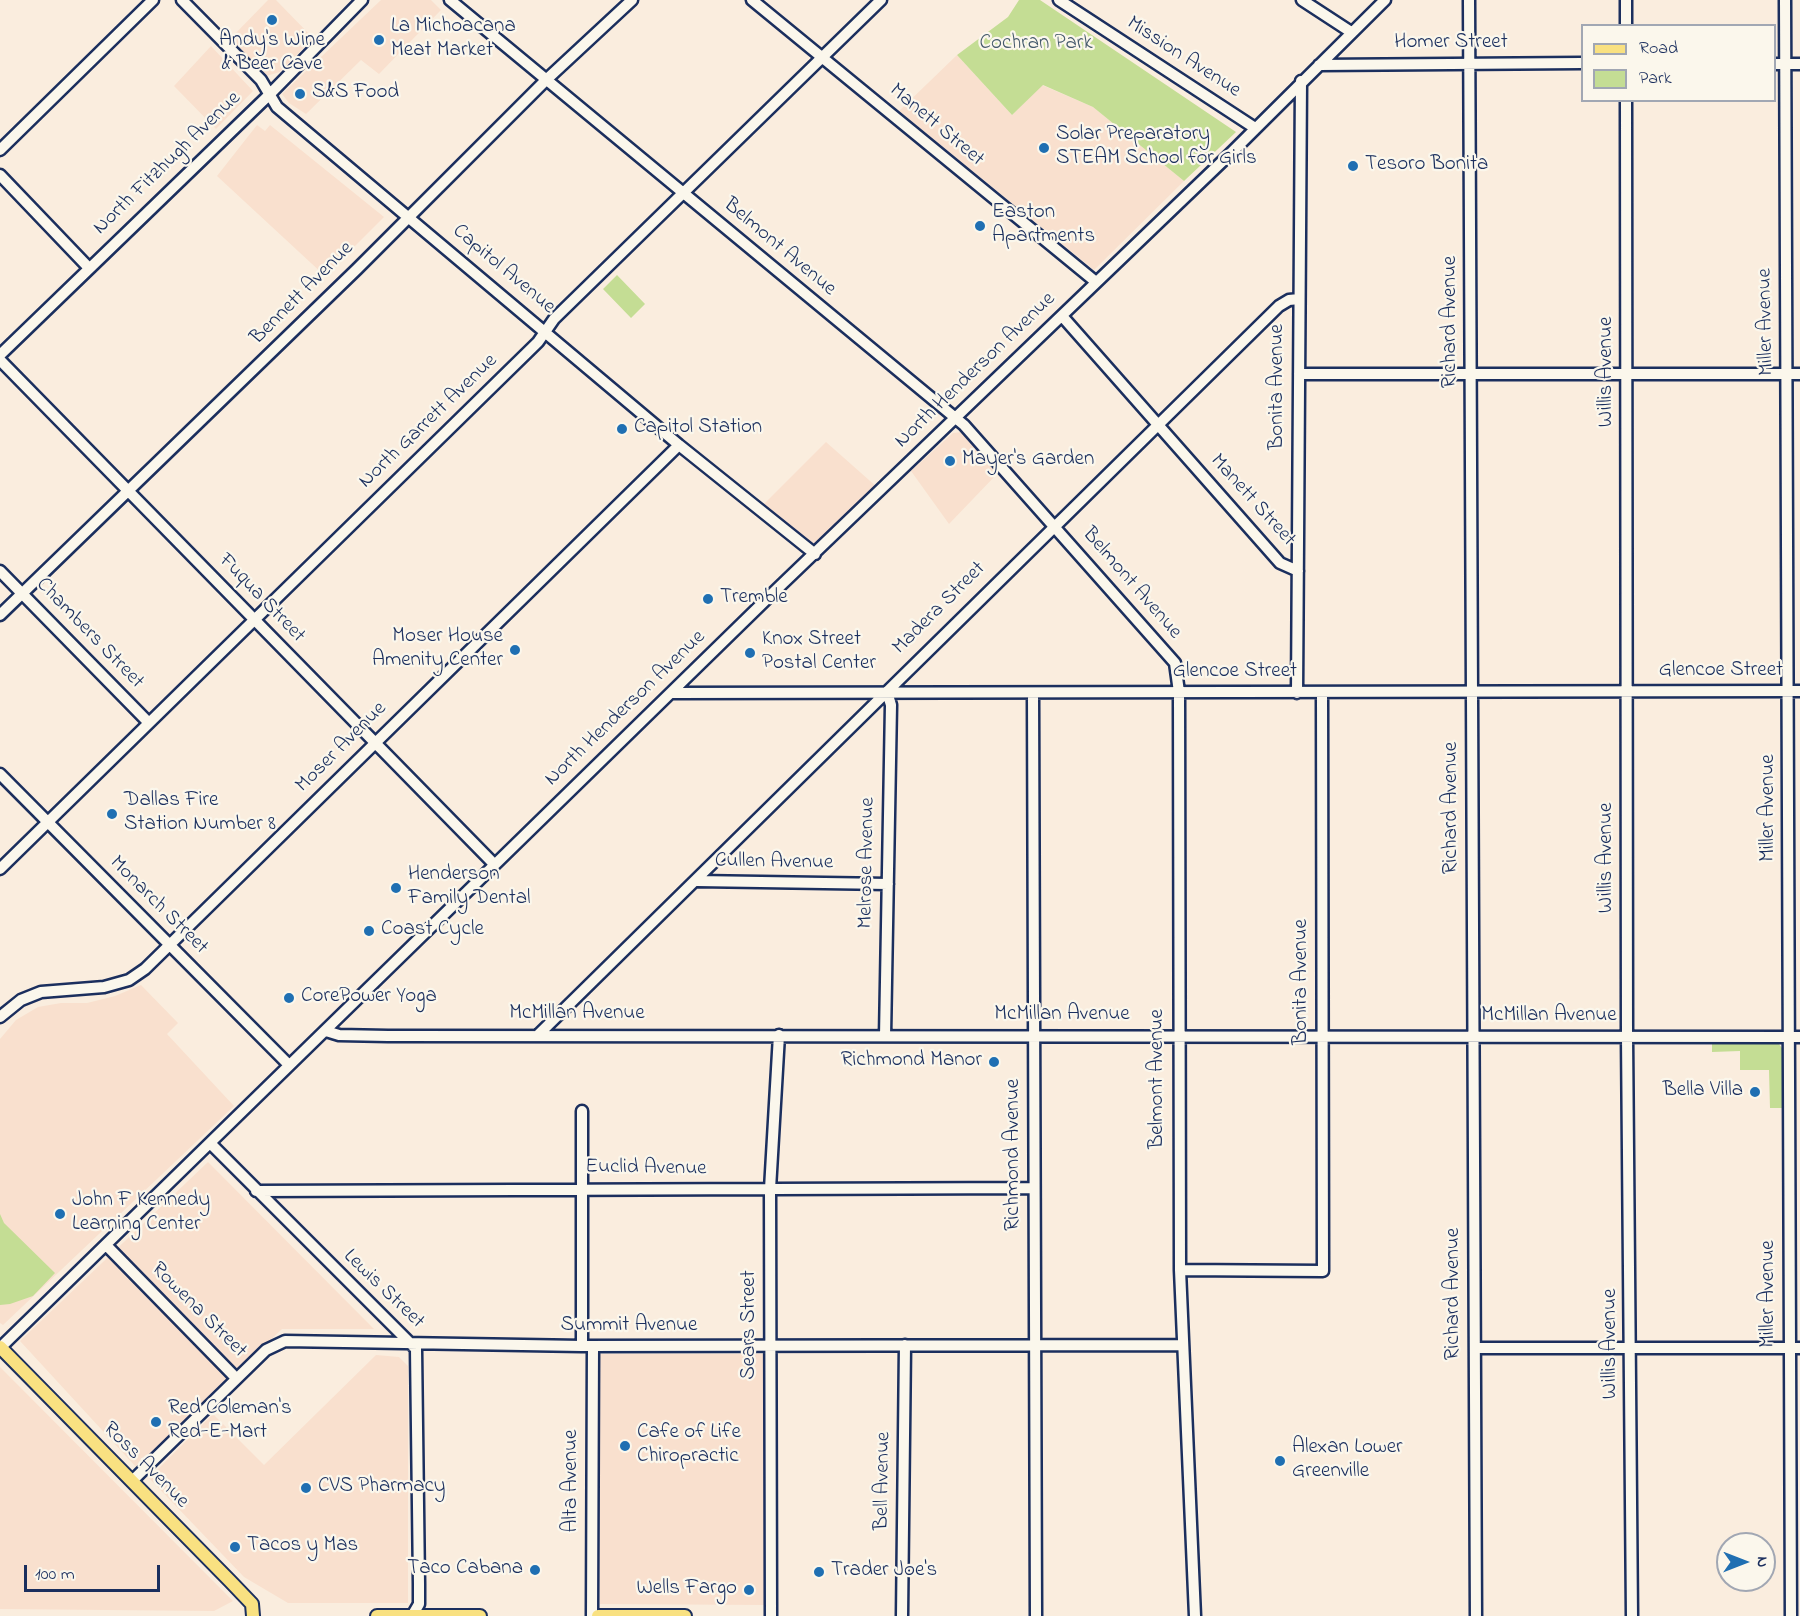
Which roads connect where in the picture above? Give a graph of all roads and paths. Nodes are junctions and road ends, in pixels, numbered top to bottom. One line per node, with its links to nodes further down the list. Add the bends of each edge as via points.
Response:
1 (153, 0): 27 (street)
2 (182, 0): 24 (street, Capitol Avenue, via 261,80)
3 (362, 0): 24 (street, North Fitzhugh Avenue)
4 (450, 0): 22 (street, Belmont Avenue)
5 (632, 0): 22 (street, Bennett Avenue)
6 (752, 0): 16 (street, Manett Street)
7 (881, 0): 16 (street, North Garrett Avenue)
8 (1059, 0): 26 (street, Mission Avenue)
9 (1302, 0): 15 (street)
10 (1385, 0): 15 (street, North Henderson Avenue)
11 (1468, 0): 18 (street, Richard Avenue)
12 (1626, 0): 14 (street)
13 (1785, 0): 19 (street, Miller Avenue)
14 (1626, 24)
15 (1352, 32): 21 (street, North Henderson Avenue)
16 (823, 57): 29 (street, North Garrett Avenue); 32 (street, Manett Street)
17 (1581, 63): 18 (street, Homer Street)
18 (1469, 64): 21 (street, Homer Street); 38 (street, Richard Avenue)
19 (1780, 64): 20 (street); 41 (street, Miller Avenue)
20 (1800, 64)
21 (1319, 65): 23 (street, North Henderson Avenue)
22 (546, 80): 29 (street, Belmont Avenue); 30 (street, Bennett Avenue)
23 (1301, 81): 26 (street, North Henderson Avenue); 33 (street, Bonita Avenue)
24 (269, 95): 30 (street, Capitol Avenue, via 277,107); 31 (street, North Fitzhugh Avenue)
25 (1626, 102): 40 (street, Willis Avenue)
26 (1255, 128): 32 (street, North Henderson Avenue)
27 (0, 150)
28 (0, 175): 31 (street)
29 (682, 194): 35 (street, North Garrett Avenue); 43 (street, Belmont Avenue)
30 (408, 216): 35 (street, Capitol Avenue); 46 (street, Bennett Avenue)
31 (89, 268): 36 (street, North Fitzhugh Avenue)
32 (1096, 282): 34 (street, North Henderson Avenue)
33 (1299, 299): 39 (street, Bonita Avenue); 44 (street, Madera Street, via 1279,306)
34 (1062, 316): 43 (street, North Henderson Avenue); 44 (street, Manett Street)
35 (545, 332): 45 (street, Capitol Avenue); 53 (street, North Garrett Avenue)
36 (0, 355)
37 (0, 360): 46 (street, Fuqua Street)
38 (1472, 373): 39 (street); 40 (street); 54 (street, Richard Avenue)
39 (1299, 374): 50 (street, Bonita Avenue)
40 (1628, 374): 41 (street); 58 (street, Willis Avenue)
41 (1788, 374): 42 (street); 55 (street, Miller Avenue)
42 (1800, 374)
43 (953, 418): 47 (street, Belmont Avenue, via 997,460); 48 (street, North Henderson Avenue)
44 (1158, 424): 47 (street, Madera Street); 50 (street, Manett Street, via 1280,563)
45 (679, 445): 48 (street, Capitol Avenue); 64 (street, Moser Avenue)
46 (128, 492): 51 (street, Bennett Avenue); 53 (street, Fuqua Street)
47 (1053, 526): 56 (street, Madera Street); 57 (street, Belmont Avenue, via 1174,663)
48 (815, 554): 59 (street, North Henderson Avenue)
49 (0, 571): 51 (street, Chambers Street)
50 (1298, 571): 61 (street, Bonita Avenue)
51 (22, 593): 52 (street, Bennett Avenue); 63 (street, Chambers Street)
52 (0, 615)
53 (255, 621): 63 (street, North Garrett Avenue); 64 (street, Fuqua Street)
54 (1472, 691): 58 (street, Glencoe Street); 62 (street, Glencoe Street); 80 (street, Richard Avenue)
55 (1795, 691): 58 (street, Glencoe Street); 82 (street, Miller Avenue)
56 (887, 692): 59 (street, Glencoe Street); 60 (street, Glencoe Street); 69 (street, Madera Street); 70 (street, Melrose Avenue, via 891,702)
57 (1179, 692): 60 (street, Glencoe Street); 61 (street, Glencoe Street); 77 (street, Belmont Avenue)
58 (1628, 692): 81 (street, Willis Avenue)
59 (670, 693): 67 (street, North Henderson Avenue)
60 (1033, 693): 76 (street, Richmond Avenue)
61 (1297, 693): 62 (street, Glencoe Street)
62 (1322, 693): 79 (street, Bonita Avenue)
63 (149, 723): 66 (street, North Garrett Avenue)
64 (375, 743): 67 (street, Fuqua Street); 71 (street, Moser Avenue)
65 (0, 774): 66 (street, Monarch Street)
66 (48, 823): 68 (street, North Garrett Avenue); 71 (street, Monarch Street)
67 (494, 864): 73 (street, North Henderson Avenue)
68 (0, 869)
69 (697, 881): 70 (street, Cullen Avenue); 74 (street, Madera Street)
70 (888, 884): 78 (street, Melrose Avenue)
71 (169, 944): 72 (street, Moser Avenue, via 129,980 104,987 41,992 21,1000); 83 (street, Monarch Street)
72 (0, 1017)
73 (326, 1031): 74 (street, McMillan Avenue, via 339,1035); 83 (street, North Henderson Avenue)
74 (539, 1034): 75 (street, McMillan Avenue)
75 (779, 1035): 78 (street, McMillan Avenue); 88 (street, Sears Street)
76 (1033, 1035): 77 (street, McMillan Avenue); 78 (street, McMillan Avenue); 87 (street, Richmond Avenue)
77 (1179, 1035): 79 (street, McMillan Avenue); 91 (street, Belmont Avenue)
78 (885, 1036)
79 (1322, 1036): 80 (street, McMillan Avenue); 91 (street, Bonita Avenue, via 1323,1271)
80 (1473, 1036): 81 (street, McMillan Avenue); 99 (street, Richard Avenue)
81 (1627, 1037): 82 (street, McMillan Avenue); 100 (street, Willis Avenue)
82 (1795, 1037): 101 (street, Miller Avenue)
83 (289, 1065): 85 (street, North Henderson Avenue)
84 (582, 1111): 86 (street, Alta Avenue)
85 (210, 1143): 89 (street, Lewis Street); 90 (street, North Henderson Avenue)
86 (581, 1188): 88 (street, Euclid Avenue); 89 (street, Euclid Avenue); 95 (street, Alta Avenue)
87 (1034, 1188): 88 (street, Euclid Avenue); 93 (street, Richmond Avenue)
88 (770, 1189): 96 (street, Sears Street)
89 (256, 1191): 92 (street, Lewis Street)
90 (106, 1245): 98 (street, North Henderson Avenue); 102 (street, Rowena Street)
91 (1180, 1270): 94 (street, Belmont Avenue)
92 (409, 1343): 95 (street, Summit Avenue); 102 (street, Summit Avenue, via 285,1341 266,1350); 106 (street, Lewis Street, via 418,1358 418,1604)
93 (1035, 1345): 94 (street, Summit Avenue); 97 (street, Summit Avenue); 114 (street, Richmond Avenue)
94 (1182, 1345): 115 (street, Belmont Avenue)
95 (588, 1346): 96 (street, Summit Avenue); 108 (street, Alta Avenue)
96 (770, 1346): 97 (street, Summit Avenue); 112 (street, Sears Street)
97 (905, 1346): 113 (street, Bell Avenue)
98 (0, 1348): 103 (main road, Ross Avenue)
99 (1475, 1348): 100 (street); 116 (street, Richard Avenue)
100 (1632, 1348): 101 (street); 117 (street, Willis Avenue)
101 (1795, 1348): 118 (street, Miller Avenue)
102 (236, 1377): 103 (street, Summit Avenue)
103 (132, 1481): 104 (main road, Ross Avenue, via 252,1604)
104 (253, 1616)
105 (377, 1616): 106 (main road)
106 (412, 1616): 107 (main road)
107 (480, 1616)
108 (592, 1616)
109 (598, 1616): 110 (main road)
110 (666, 1616): 111 (main road)
111 (685, 1616)
112 (771, 1616)
113 (902, 1616)
114 (1036, 1616)
115 (1195, 1616)
116 (1476, 1616)
117 (1632, 1616)
118 (1791, 1616)

